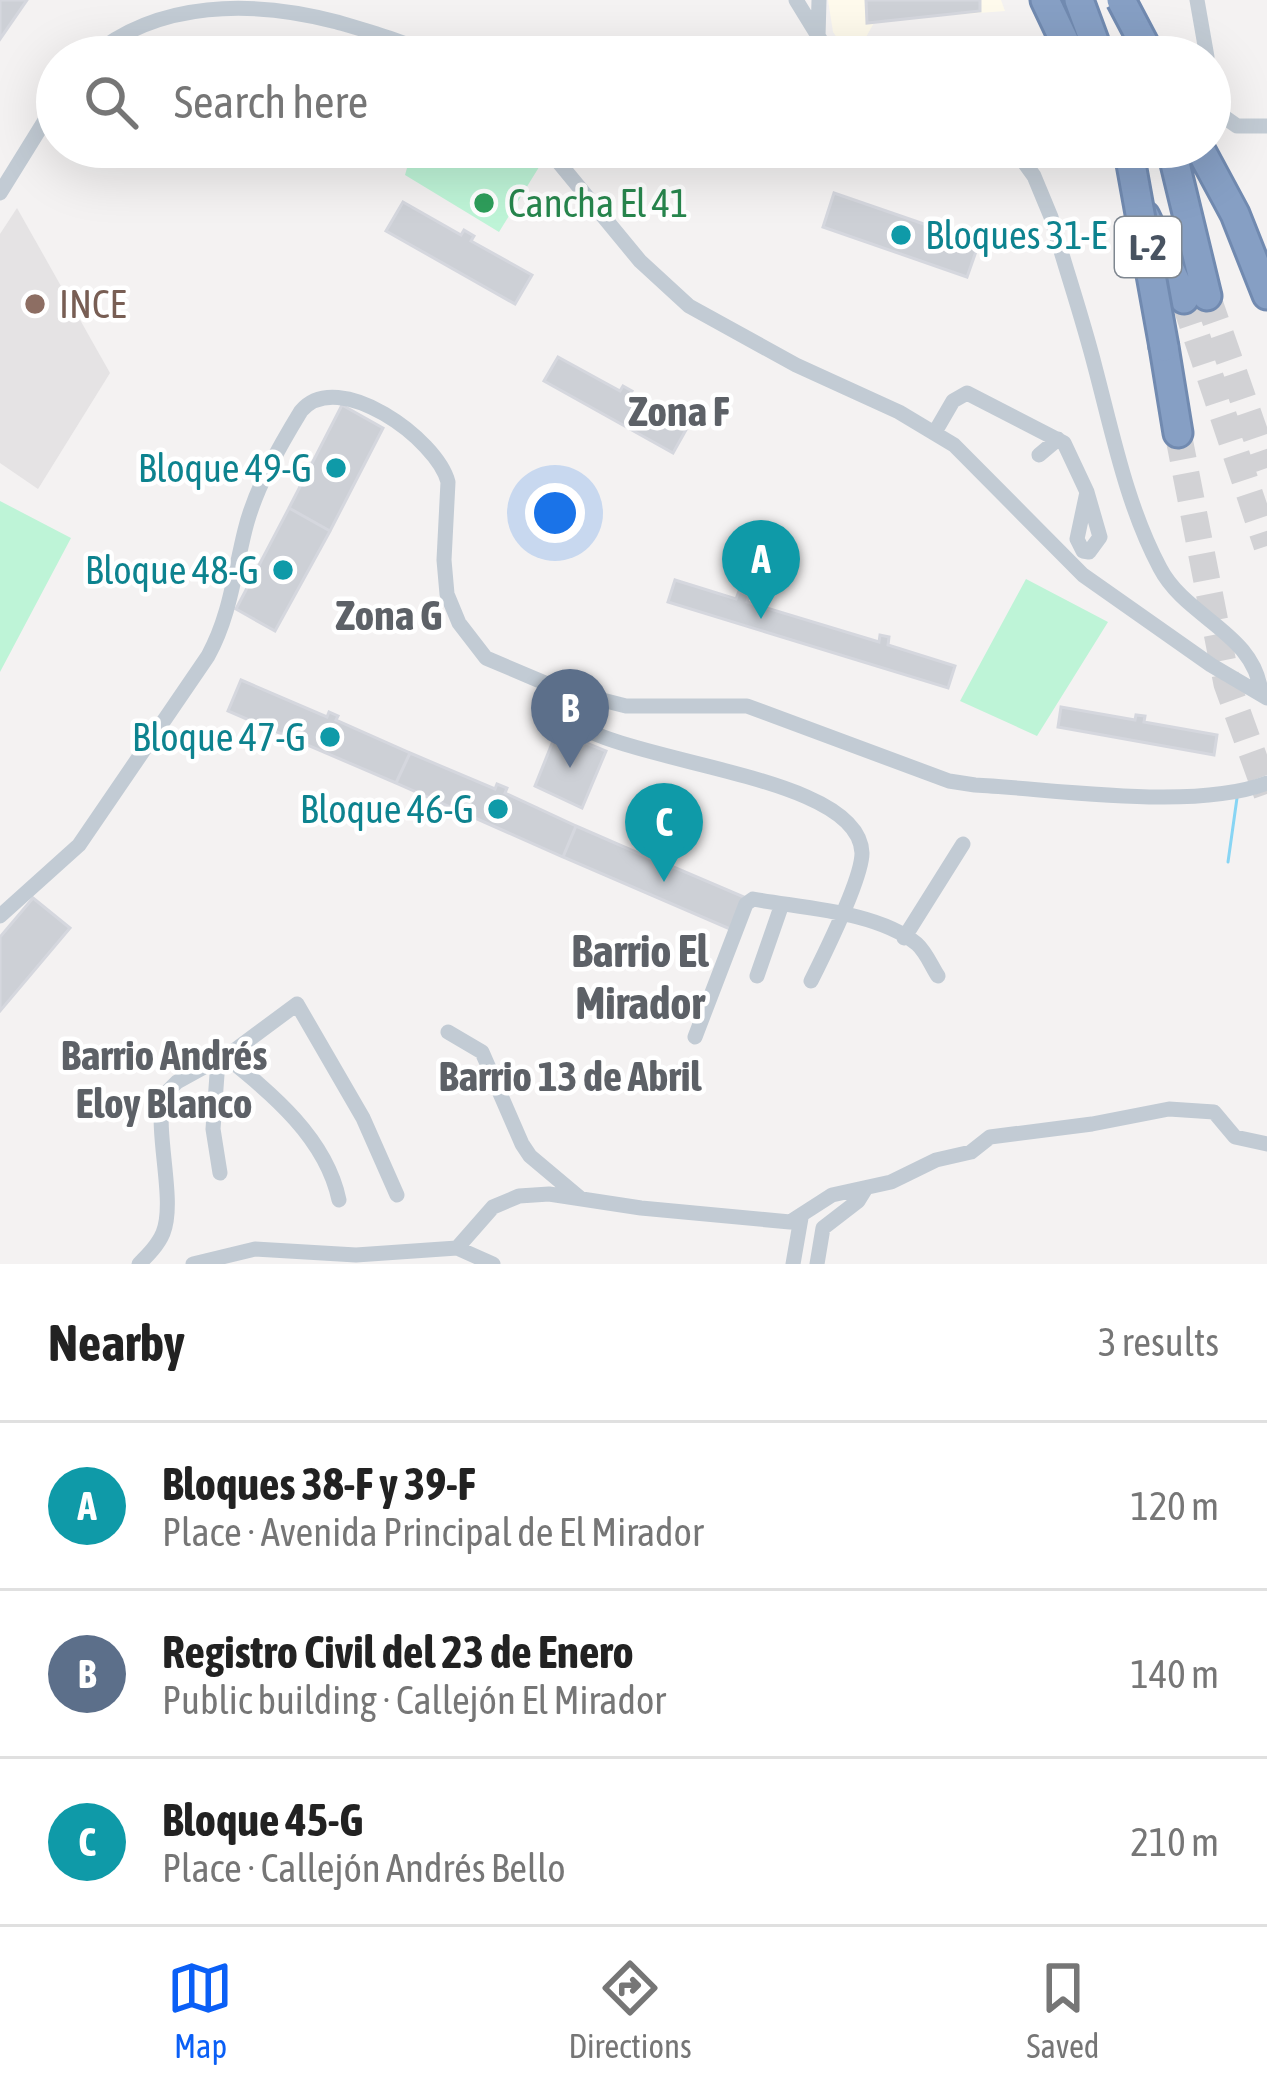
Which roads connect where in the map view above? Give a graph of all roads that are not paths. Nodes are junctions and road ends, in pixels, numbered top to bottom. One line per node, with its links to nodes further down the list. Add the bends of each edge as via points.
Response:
1 (796, 0): 10 (street)
2 (819, 0): 11 (street)
3 (1045, 0): 12 (highway)
4 (1079, 0): 13 (highway)
5 (1121, 0): 14 (highway, bridge)
6 (1132, 0): 15 (highway)
7 (1197, 0): 16 (street)
8 (115, 36): 9 (street, via 201,1 236,0)
9 (386, 36)
10 (816, 36)
11 (818, 36)
12 (1062, 36)
13 (1092, 36)
14 (1139, 36)
15 (1143, 36)
16 (1203, 36)
17 (1231, 122): 18 (street)
18 (1267, 126)
19 (36, 135): 26 (street)
20 (563, 168): 28 (street, via 689,306)
21 (1028, 168): 34 (street, via 1051,217 1152,553 1182,599 1253,662)
22 (1124, 168): 24 (highway, L-2, via 1195,298)
23 (1132, 168): 29 (highway, L-2, bridge)
24 (1175, 168)
25 (1210, 168): 27 (highway, L-2)
26 (0, 193)
27 (1267, 295)
28 (935, 432): 30 (street, via 953,400 967,393); 34 (street, via 975,462 1083,575)
29 (1178, 433)
30 (1058, 439): 31 (street); 32 (street)
31 (1039, 455)
32 (1087, 493)
33 (559, 689): 35 (street, via 626,706 747,706 975,785 1202,796); 38 (street, via 564,715 592,734 746,775 833,810 862,854); 39 (street, via 486,658 459,623 445,580 448,482 435,458 382,413 318,397 301,412 264,481 208,656 79,845)
34 (1264, 695)
35 (1267, 783)
36 (963, 844): 40 (street)
37 (782, 904): 38 (street); 41 (street); 45 (street, via 746,904)
38 (840, 911): 40 (street); 43 (street)
39 (0, 916)
40 (904, 938): 42 (street, via 919,945)
41 (757, 976)
42 (938, 976)
43 (811, 981)
44 (448, 1032): 52 (street, via 482,1052 530,1156)
45 (695, 1037)
46 (221, 1058): 48 (street, via 213,1129); 50 (street, via 297,1004); 51 (street, via 259,1084 326,1156); 55 (street, via 163,1096 166,1221)
47 (1267, 1144): 49 (street, via 1235,1137 1214,1112 1169,1109 990,1137 971,1152)
48 (220, 1173)
49 (866, 1188): 53 (street, via 832,1195); 59 (street, via 823,1228)
50 (397, 1195)
51 (339, 1200)
52 (582, 1200): 53 (street, via 778,1223); 54 (street, via 506,1199)
53 (801, 1218): 58 (street)
54 (457, 1248): 56 (street, via 356,1256 255,1250); 57 (street)
55 (139, 1264)
56 (193, 1264)
57 (493, 1264)
58 (793, 1264)
59 (817, 1264)

